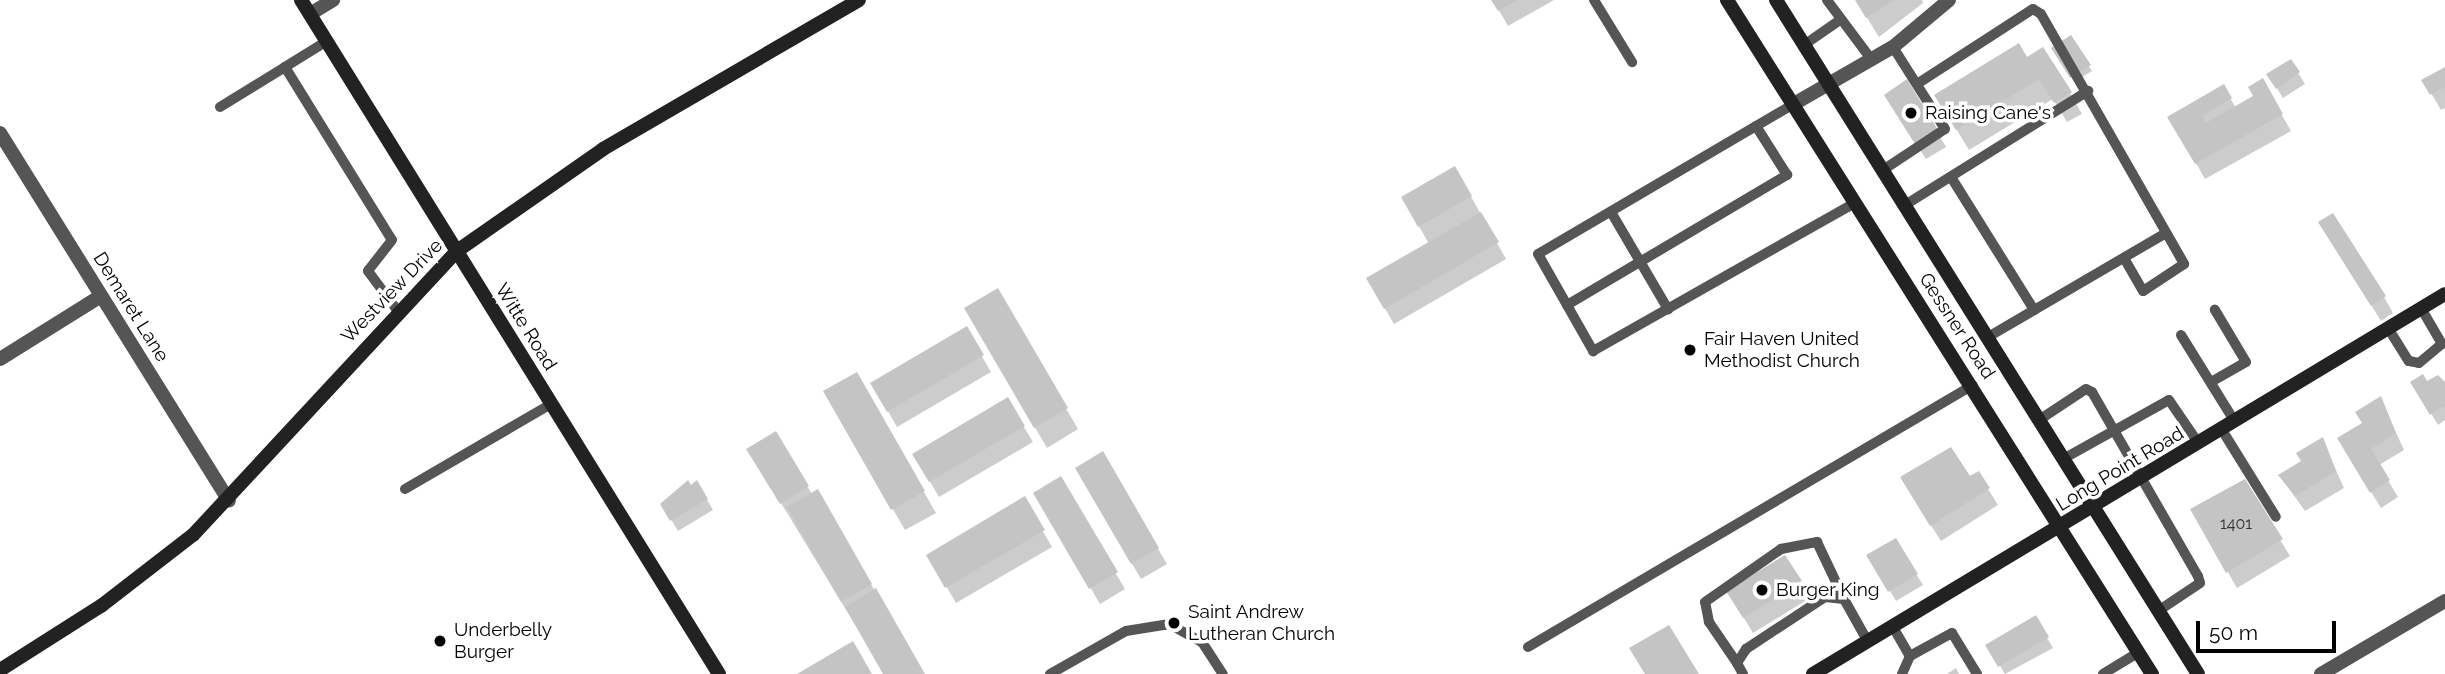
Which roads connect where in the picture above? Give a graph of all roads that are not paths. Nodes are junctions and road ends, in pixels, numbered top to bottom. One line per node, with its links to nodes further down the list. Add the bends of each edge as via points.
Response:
1 (301, 0): 9 (main road, Witte Road)
2 (333, 0): 9 (street)
3 (859, 0): 30 (main road, Westview Drive, via 603,149)
4 (1594, 0): 15 (lane)
5 (1727, 0): 20 (main road, Gessner Road)
6 (1776, 0): 12 (main road, Gessner Road)
7 (1827, 0): 10 (lane)
8 (1949, 0): 13 (street)
9 (310, 14): 11 (main road, Witte Road)
10 (1840, 20): 12 (lane); 14 (lane)
11 (327, 41): 16 (lane); 30 (main road, Witte Road)
12 (1804, 45): 17 (main road, Gessner Road)
13 (1893, 47): 14 (street); 18 (lane)
14 (1871, 59): 17 (street)
15 (1632, 62)
16 (285, 67): 21 (lane); 38 (lane, via 392,240 368,271)
17 (1828, 82): 20 (street); 24 (main road, Gessner Road)
18 (1917, 84): 19 (lane, via 2033,9); 24 (lane, via 1945,129)
19 (2088, 91): 25 (lane); 29 (lane)
20 (1792, 105): 22 (lane); 26 (main road, Gessner Road)
21 (220, 107)
22 (1756, 126): 28 (lane); 32 (lane, via 1787,175)
23 (0, 133): 34 (street, Demaret Lane)
24 (1883, 170): 27 (main road, Gessner Road)
25 (1951, 177): 27 (lane); 39 (lane)
26 (1855, 203): 37 (lane); 46 (main road, Gessner Road)
27 (1905, 205): 43 (main road, Gessner Road)
28 (1611, 212): 32 (lane); 35 (lane, via 1538,254)
29 (2166, 233): 31 (lane); 31 (lane, via 2184,264 2143,291)
30 (457, 251): 38 (main road, Westview Drive); 47 (main road, Witte Road)
31 (2124, 258): 39 (lane)
32 (1640, 262): 35 (lane); 37 (lane)
33 (2445, 294): 36 (main road, Long Point Road)
34 (101, 296): 44 (street); 55 (street, Demaret Lane)
35 (1567, 305): 37 (lane, via 1593,351)
36 (2421, 308): 41 (main road, Long Point Road); 41 (lane, via 2442,344 2418,363 2409,361)
37 (1668, 309)
38 (397, 310): 55 (main road, Westview Drive)
39 (2034, 310): 43 (lane)
40 (2215, 310): 45 (lane, via 2246,362)
41 (2388, 328): 49 (main road, Long Point Road)
42 (2181, 335): 45 (lane)
43 (1988, 337): 48 (main road, Gessner Road)
44 (0, 359)
45 (2211, 382): 49 (lane)
46 (1973, 385): 58 (main road, Gessner Road); 64 (lane)
47 (551, 404): 54 (lane); 69 (main road, Witte Road)
48 (2039, 420): 50 (lane, via 2086,389); 52 (main road, Gessner Road)
49 (2229, 426): 51 (main road, Long Point Road); 57 (lane)
50 (2115, 430): 51 (lane, via 2169,400); 52 (lane); 53 (lane)
51 (2199, 444): 53 (main road, Long Point Road)
52 (2063, 459): 56 (main road, Gessner Road)
53 (2143, 478): 56 (main road, Long Point Road); 61 (lane, via 2200,583)
54 (405, 489)
55 (229, 501): 68 (main road, Westview Drive, via 140,578)
56 (2093, 509): 58 (main road, Long Point Road); 61 (main road, Gessner Road)
57 (2276, 517)
58 (2061, 528): 62 (main road, Long Point Road); 65 (main road, Gessner Road)
59 (1844, 598): 63 (lane); 67 (lane, via 1825,597 1746,649); 67 (lane, via 1817,542 1781,549 1705,601 1709,622)
60 (2445, 601): 79 (street)
61 (2158, 611): 78 (main road, Gessner Road)
62 (1893, 627): 63 (main road, Long Point Road); 66 (lane)
63 (1868, 642): 73 (main road, Long Point Road)
64 (1528, 647)
65 (2139, 652): 76 (lane); 77 (main road, Gessner Road)
66 (1910, 656): 74 (lane); 75 (lane, via 1952,633)
67 (1737, 663): 72 (lane)
68 (0, 670)
69 (719, 674)
70 (1050, 674): 71 (lane, via 1126,631 1169,624 1202,642)
71 (1223, 674)
72 (1743, 674)
73 (1813, 674)
74 (1902, 674)
75 (1977, 674)
76 (2103, 674)
77 (2152, 674)
78 (2199, 674)
79 (2321, 674)

